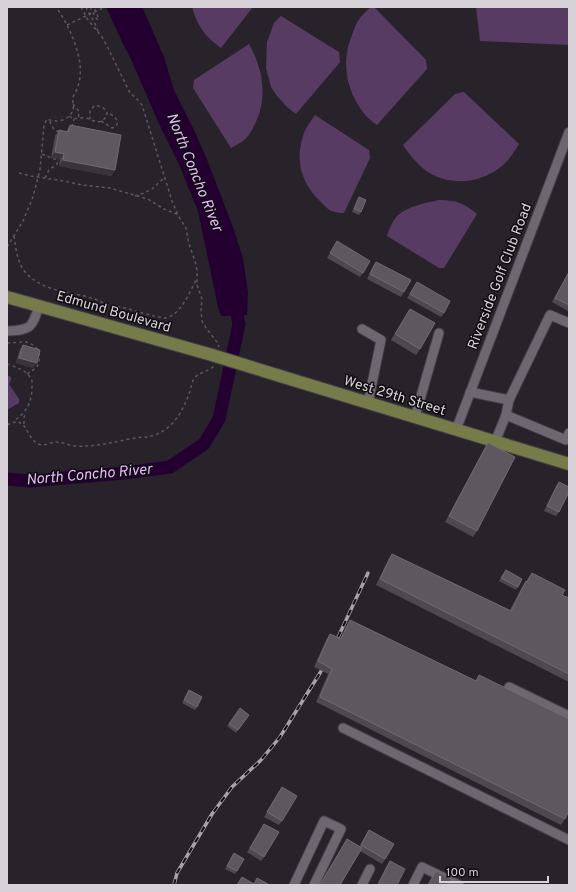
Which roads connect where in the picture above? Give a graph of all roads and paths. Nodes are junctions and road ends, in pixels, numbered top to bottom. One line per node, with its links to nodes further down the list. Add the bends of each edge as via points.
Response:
1 (56, 7): 13 (path)
2 (81, 7): 12 (path)
3 (86, 7): 11 (path)
4 (90, 7): 10 (path)
5 (94, 7): 9 (path)
6 (98, 7): 8 (path)
7 (105, 7): 8 (path)
8 (100, 9): 9 (path)
9 (96, 11): 10 (path); 10 (path, via 98,20)
10 (93, 12): 11 (path)
11 (89, 14): 12 (path); 14 (path)
12 (86, 16): 13 (path); 14 (path)
13 (67, 26): 15 (path, via 77,50 80,69)
14 (98, 33): 29 (path, via 130,93 142,105)
15 (73, 104): 17 (path); 18 (path, via 78,110)
16 (107, 112): 20 (path, via 100,106 94,106 90,111); 22 (path, via 106,118); 22 (path, via 116,118 117,125 112,128)
17 (69, 116): 19 (path); 21 (path, via 61,121)
18 (79, 118): 19 (path); 20 (path)
19 (74, 119): 23 (path)
20 (90, 119): 22 (path)
21 (50, 120): 24 (path, via 55,130); 26 (path, via 47,119 44,125)
22 (102, 121)
23 (69, 129)
24 (63, 132)
25 (569, 132): 50 (street, Riverside Golf Club Road)
26 (42, 154): 28 (path); 30 (path, via 59,160)
27 (19, 173): 28 (path)
28 (38, 177): 30 (path); 33 (path, via 28,209)
29 (165, 177): 31 (path, via 152,189); 32 (path)
30 (45, 178): 31 (path, via 110,188)
31 (134, 196): 32 (path, via 148,199)
32 (178, 216): 35 (path, via 186,228 196,261)
33 (14, 236): 34 (path); 35 (path, via 22,268 37,282 135,311 169,318 182,305)
34 (7, 247)
35 (196, 279): 45 (path, via 202,299 202,321 217,342)
36 (7, 297): 37 (main road, Edmund Boulevard)
37 (39, 306): 40 (street, via 31,326 25,330); 45 (main road, Edmund Boulevard)
38 (569, 322): 51 (street, via 550,315)
39 (362, 329): 52 (street, via 381,340)
40 (7, 331)
41 (439, 333): 55 (street)
42 (21, 342): 43 (path); 44 (path); 49 (path, via 32,343 40,354 37,367)
43 (7, 343)
44 (21, 346)
45 (215, 357): 52 (main road, West 29th Street, bridge); 58 (path, via 209,370 192,382 178,417 167,429 154,436 102,445 75,446 54,442 41,445 34,441)
46 (7, 364): 48 (path)
47 (16, 364): 48 (path)
48 (14, 366): 49 (path)
49 (27, 374): 53 (path, via 31,380 32,391)
50 (470, 392): 51 (street); 59 (street, Riverside Golf Club Road)
51 (509, 400): 54 (street)
52 (368, 403): 55 (main road, West 29th Street)
53 (25, 412): 56 (path); 58 (path)
54 (506, 415): 60 (street, via 566,440); 61 (street)
55 (415, 418): 59 (main road, West 29th Street)
56 (11, 423): 57 (path); 58 (path, via 15,421)
57 (7, 425)
58 (25, 426)
59 (456, 430): 61 (main road, West 29th Street)
60 (569, 433)
61 (495, 442): 62 (main road, West 29th Street)
62 (569, 464)
63 (509, 687): 64 (street)
64 (569, 716)
65 (344, 728): 66 (street)
66 (569, 840)
67 (370, 869): 70 (street)
68 (294, 885): 69 (street, via 324,821 341,830)
69 (314, 885)
70 (362, 885)
71 (413, 885): 72 (street, via 422,867)
72 (459, 885)

